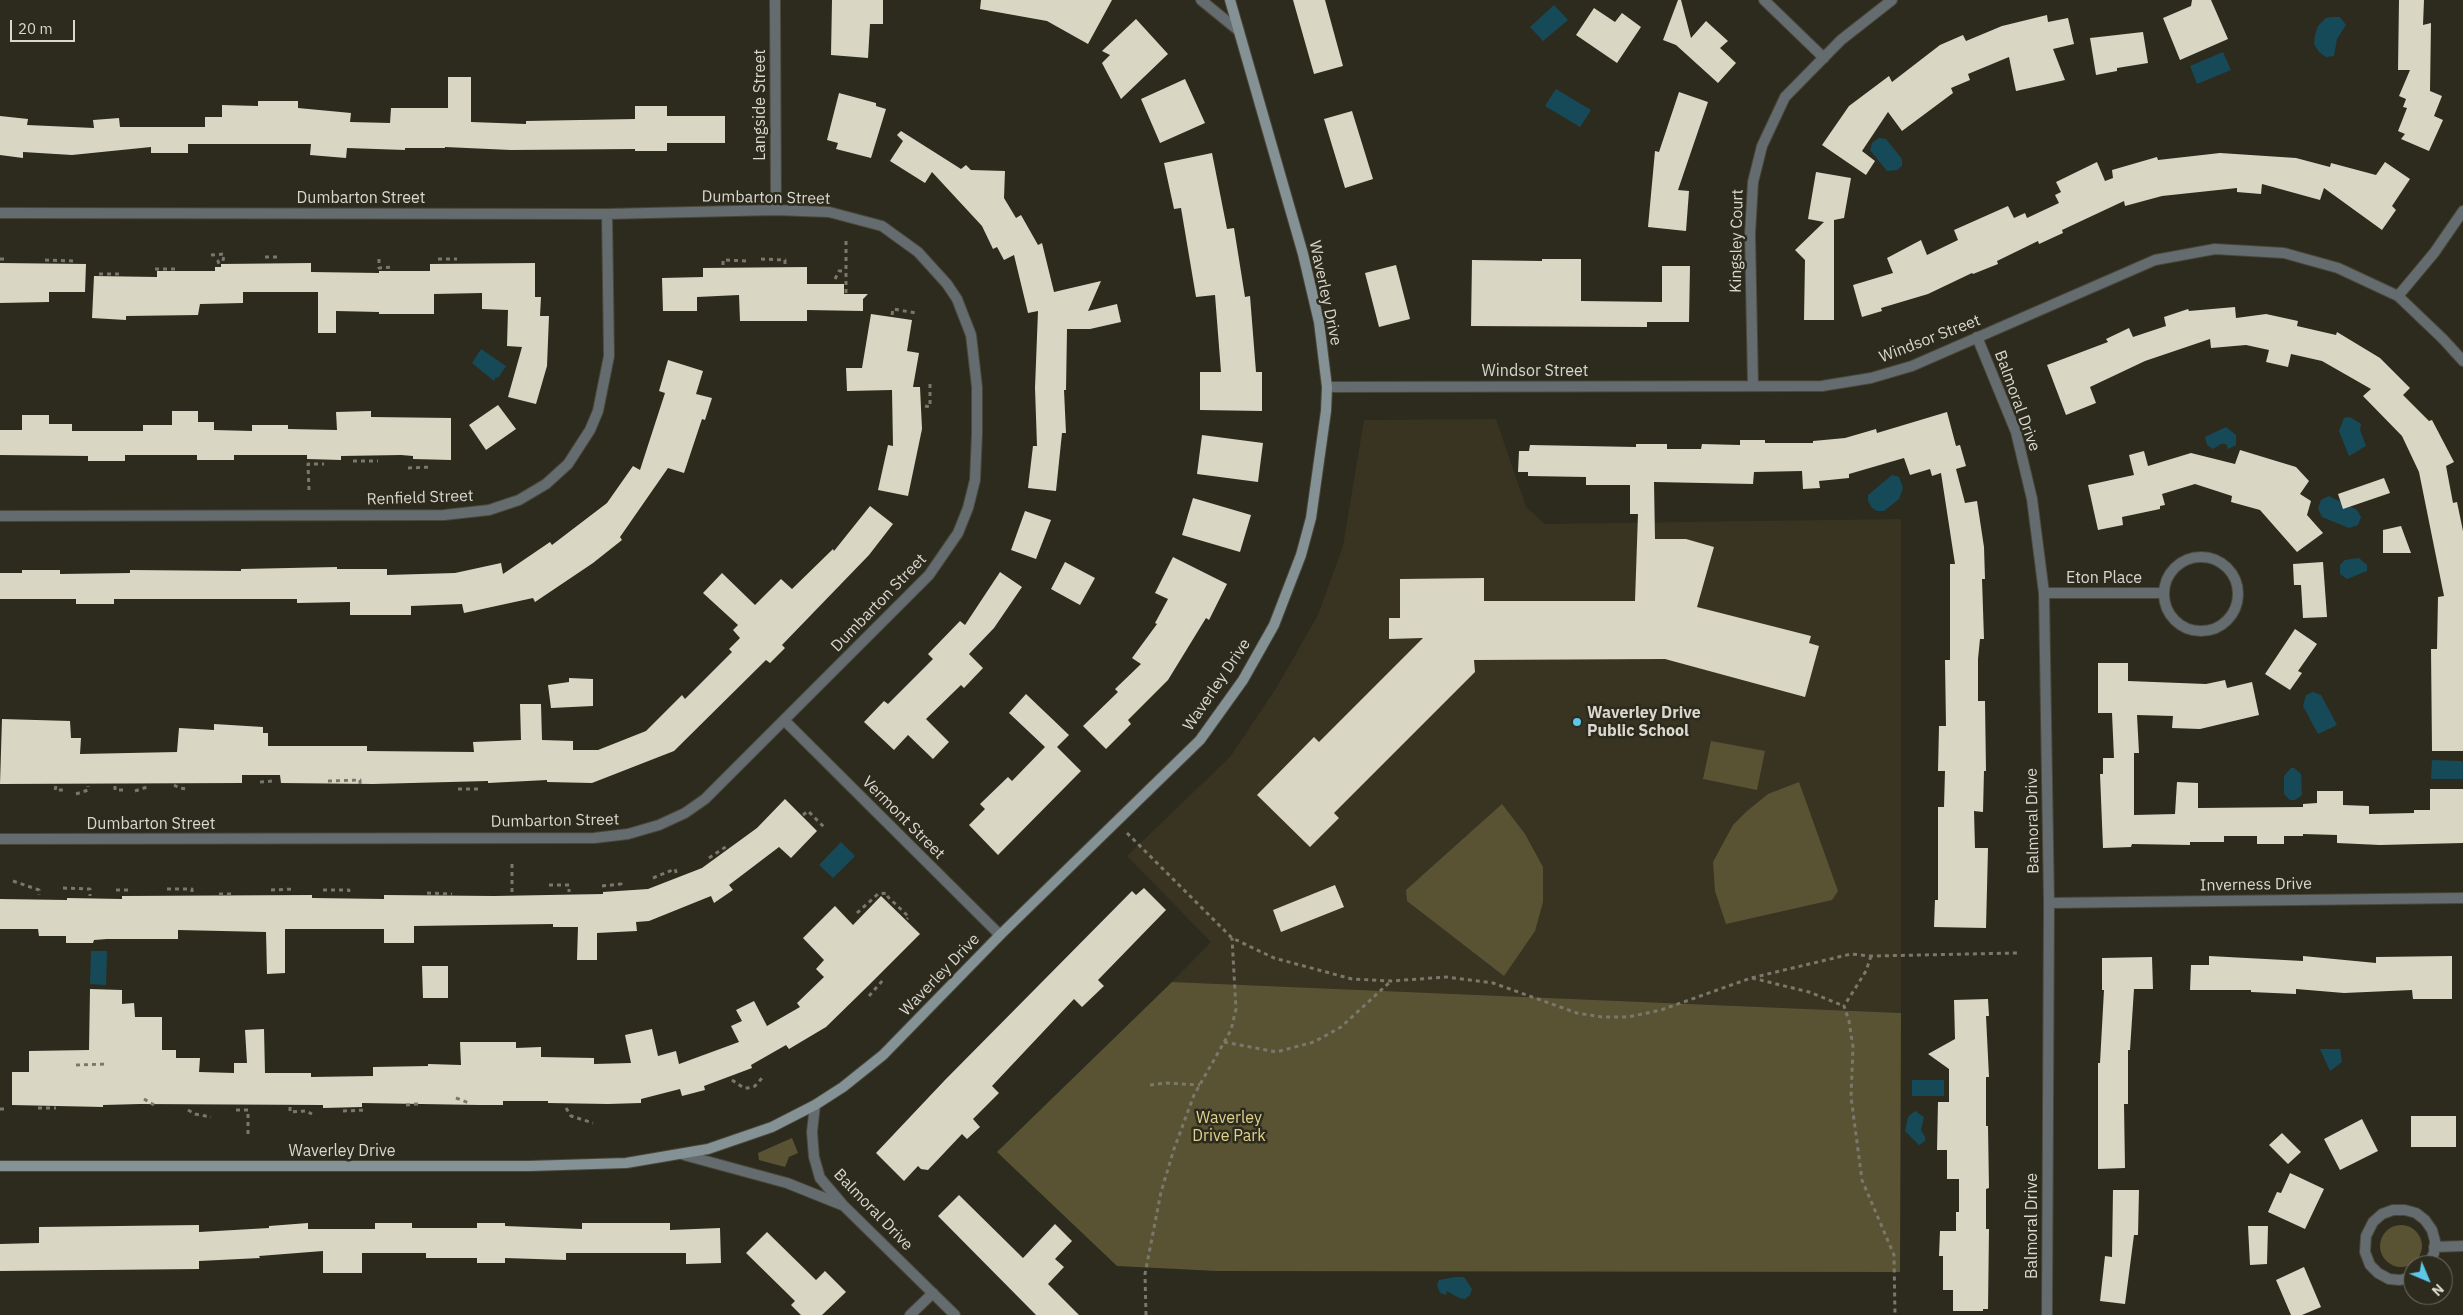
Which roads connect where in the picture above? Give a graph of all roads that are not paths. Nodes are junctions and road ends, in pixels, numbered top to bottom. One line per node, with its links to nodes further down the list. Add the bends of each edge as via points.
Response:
1 (775, 0): 8 (street, Langside Street)
2 (1201, 0): 6 (street)
3 (1230, 0): 6 (street, Waverley Drive)
4 (1764, 0): 7 (street)
5 (1892, 0): 7 (street, Kingsley Court)
6 (1239, 31): 16 (street, Waverley Drive, via 1303,254 1319,322)
7 (1824, 58): 15 (street, Kingsley Court, via 1785,97 1762,146 1753,182 1750,234)
8 (776, 210): 11 (street, Dumbarton Street); 20 (street, Dumbarton Street, via 829,212 882,226 918,252 948,284 965,317 977,387 975,480 958,533 929,575)
9 (2463, 211): 12 (street)
10 (0, 213): 11 (street, Dumbarton Street)
11 (607, 214): 17 (street, Renfield Street, via 609,356 598,411 568,464 546,484 519,500 489,510 444,515)
12 (2398, 296): 13 (street, Windsor Street, via 2338,268 2284,253 2215,250 2155,260); 14 (street, Windsor Street)
13 (1977, 337): 15 (street, Windsor Street, via 1912,366 1871,378 1822,386); 18 (street, Balmoral Drive, via 2016,432 2032,499)
14 (2463, 361)
15 (1753, 386): 16 (street, Windsor Street)
16 (1327, 387): 24 (street, Waverley Drive, via 1311,518 1292,582 1274,625 1243,680 1200,740)
17 (0, 516)
18 (2044, 593): 19 (street, Eton Place); 23 (street, Balmoral Drive)
19 (2163, 593): 19 (street, Eton Place, via 2165,606 2181,626 2193,631 2206,631 2227,621 2236,606 2238,589 2234,578 2218,561 2196,557 2173,569)
20 (785, 721): 21 (street, Dumbarton Street, via 695,807 660,825 628,834 594,838); 24 (street, Vermont Street)
21 (0, 839)
22 (2463, 898): 23 (street, Inverness Drive)
23 (2049, 903): 36 (street, Balmoral Drive)
24 (1000, 935): 25 (street, Waverley Drive, via 883,1055)
25 (815, 1105): 26 (street, Waverley Drive, via 752,1135); 28 (street, Balmoral Drive, via 812,1132 820,1178)
26 (684, 1155): 27 (street, Waverley Drive, via 593,1166); 28 (street, Waverley Drive, via 787,1183)
27 (0, 1166)
28 (843, 1205): 33 (street, Balmoral Drive)
29 (2463, 1246): 30 (street)
30 (2434, 1247): 31 (street); 32 (street, via 2432,1230 2416,1213 2393,1210 2372,1223 2364,1243 2370,1265 2388,1279)
31 (2431, 1255)
32 (2403, 1279)
33 (933, 1293): 34 (street); 35 (street, Balmoral Drive)
34 (910, 1315)
35 (955, 1315)
36 (2046, 1315)

